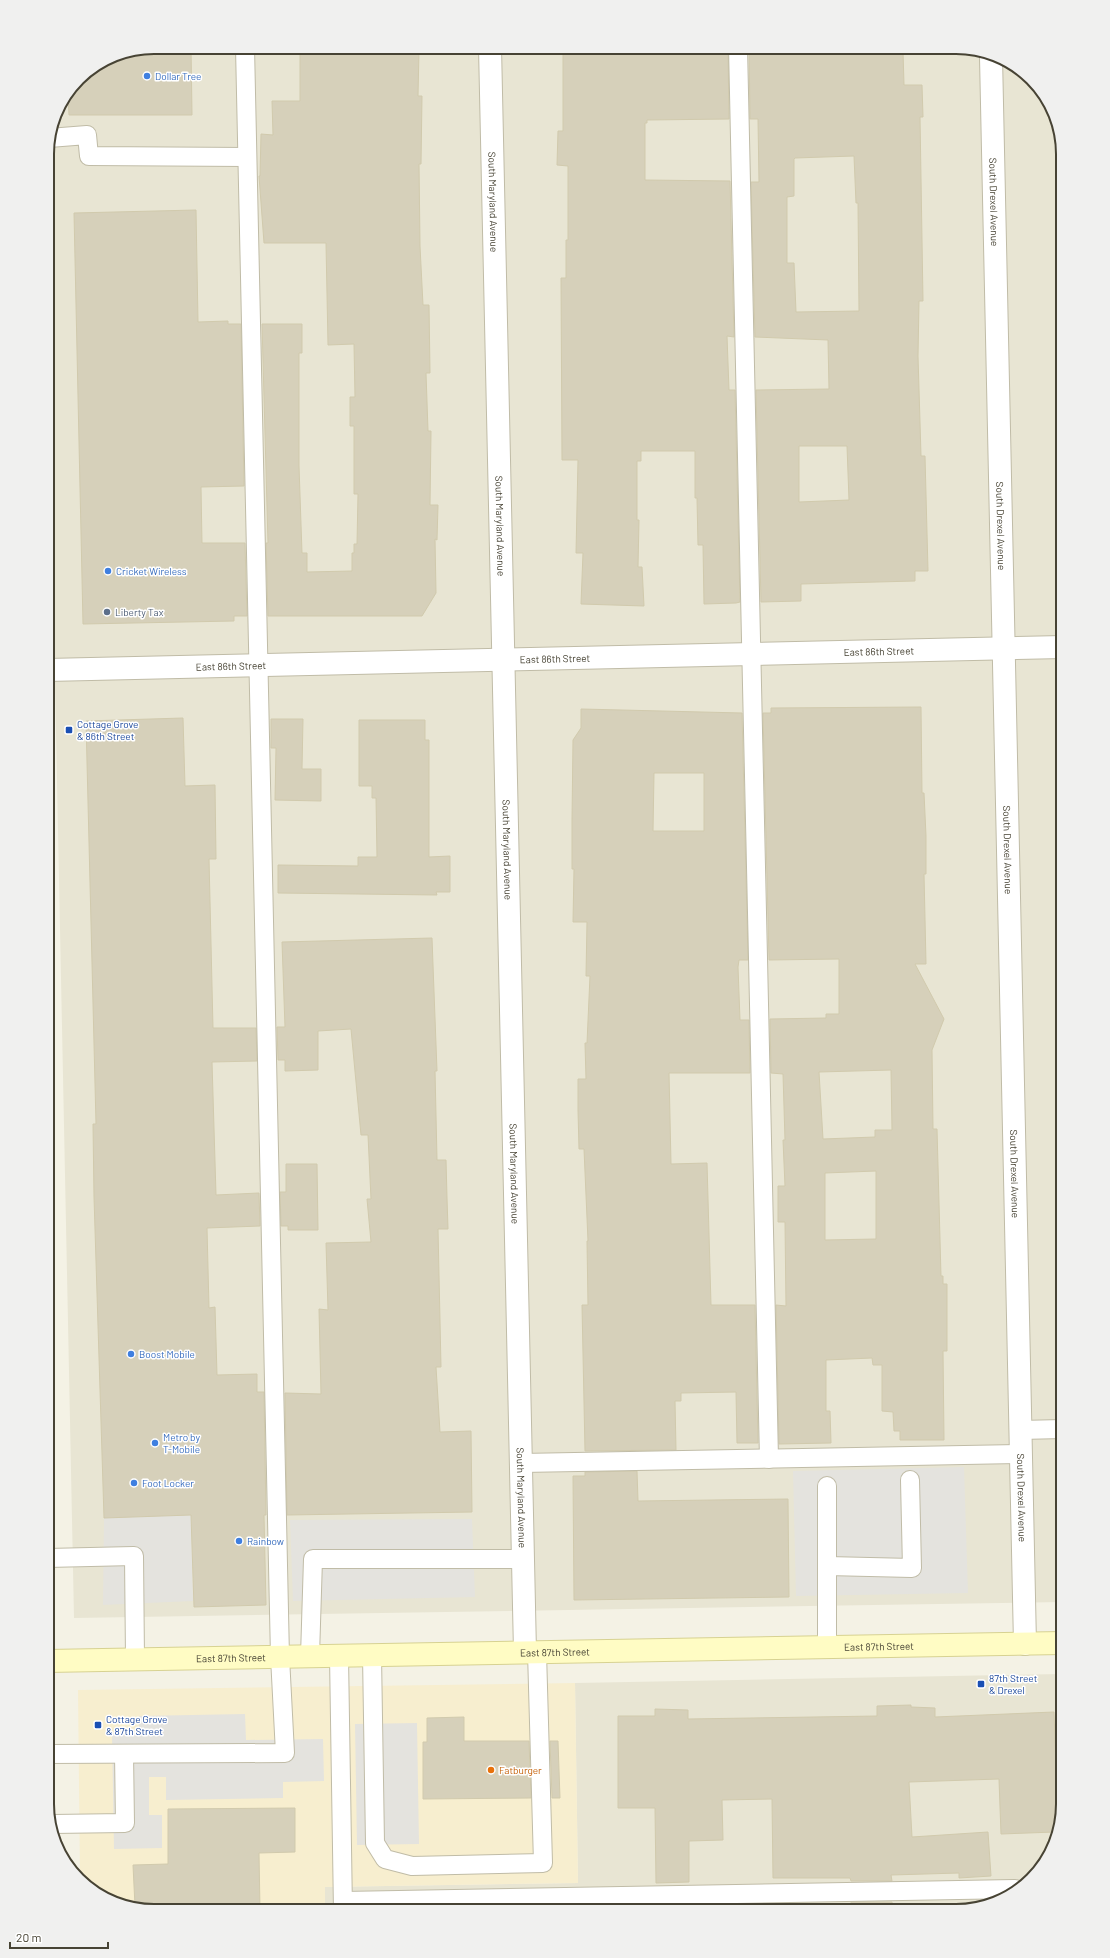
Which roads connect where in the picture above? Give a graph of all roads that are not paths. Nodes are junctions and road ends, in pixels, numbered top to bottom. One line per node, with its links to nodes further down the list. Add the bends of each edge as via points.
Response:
1 (245, 54): 6 (lane)
2 (490, 54): 10 (street, South Maryland Avenue)
3 (738, 54): 9 (lane)
4 (991, 60): 8 (street, South Drexel Avenue)
5 (56, 138): 6 (lane, via 87,135 89,156)
6 (247, 157): 11 (lane)
7 (1056, 647): 8 (street, East 86th Street)
8 (1003, 649): 9 (street, East 86th Street); 14 (street, South Drexel Avenue)
9 (751, 654): 10 (street, East 86th Street); 16 (lane)
10 (503, 660): 11 (street, East 86th Street); 17 (street, South Maryland Avenue)
11 (258, 666): 12 (street, East 86th Street); 30 (lane)
12 (54, 670)
13 (1056, 1429): 14 (lane)
14 (1020, 1430): 15 (street, South Drexel Avenue)
15 (1020, 1454): 16 (lane); 24 (street, South Drexel Avenue)
16 (768, 1459): 17 (lane)
17 (521, 1463): 21 (street, South Maryland Avenue)
18 (910, 1480): 22 (lane, via 912,1568)
19 (827, 1486): 22 (lane)
20 (54, 1558): 31 (lane, via 134,1556)
21 (523, 1559): 26 (street, South Maryland Avenue); 28 (lane, via 313,1559)
22 (827, 1566): 25 (lane)
23 (1056, 1643): 24 (main road, East 87th Street)
24 (1025, 1644): 25 (main road, East 87th Street)
25 (827, 1647): 26 (main road, East 87th Street)
26 (531, 1652): 27 (main road, East 87th Street); 27 (lane, via 543,1863 420,1866 385,1859 375,1843)
27 (372, 1655): 29 (main road, East 87th Street)
28 (310, 1656): 29 (main road, East 87th Street); 30 (main road, East 87th Street)
29 (339, 1656): 37 (lane)
30 (280, 1657): 31 (main road, East 87th Street); 34 (lane, via 285,1753)
31 (135, 1659): 32 (main road, East 87th Street)
32 (54, 1661)
33 (54, 1754): 34 (lane)
34 (124, 1754): 35 (lane, via 125,1824)
35 (56, 1824)
36 (1008, 1889): 38 (lane)
37 (343, 1904)
38 (422, 1904)

